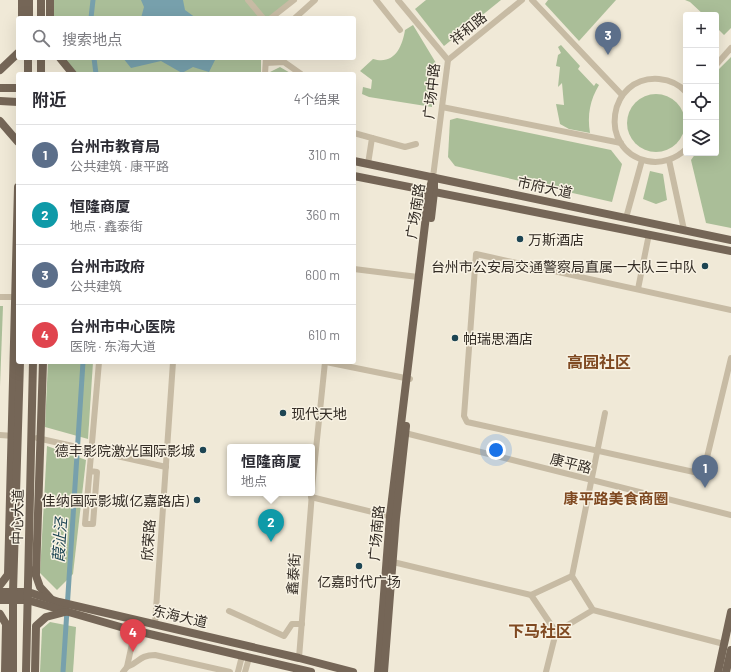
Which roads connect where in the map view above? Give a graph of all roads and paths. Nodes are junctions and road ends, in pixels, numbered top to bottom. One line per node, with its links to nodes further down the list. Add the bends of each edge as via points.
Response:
1 (22, 0): 12 (main road)
2 (29, 0): 13 (main road)
3 (41, 0): 14 (main road)
4 (50, 0): 15 (main road)
5 (248, 0): 16 (street)
6 (294, 0): 17 (street)
7 (315, 0): 18 (street)
8 (376, 0): 19 (street)
9 (398, 0): 26 (street, 广场中路)
10 (522, 0): 26 (street, 祥和路)
11 (532, 0): 38 (street)
12 (22, 16)
13 (29, 16)
14 (41, 16)
15 (50, 16)
16 (261, 16)
17 (274, 16)
18 (297, 16)
19 (400, 30)
20 (731, 48): 28 (street)
21 (16, 55): 29 (main road)
22 (28, 60): 30 (main road)
23 (41, 60): 31 (main road)
24 (62, 60): 32 (main road)
25 (284, 60): 27 (street); 34 (street)
26 (448, 60): 41 (street, 广场中路)
27 (266, 61): 33 (street)
28 (719, 62)
29 (0, 70)
30 (28, 72)
31 (41, 72)
32 (70, 72)
33 (265, 72)
34 (299, 72)
35 (0, 88): 36 (main road)
36 (16, 88)
37 (683, 90): 38 (street, via 670,81 655,79 640,82)
38 (622, 95): 46 (street, via 616,108 614,123)
39 (0, 101): 40 (main road)
40 (16, 102)
41 (442, 107): 46 (street); 54 (street, 广场中路)
42 (0, 121): 45 (main road)
43 (356, 134): 44 (street)
44 (372, 138): 47 (street, via 405,147); 52 (street)
45 (16, 140)
46 (621, 143): 49 (street, via 630,153)
47 (416, 144)
48 (683, 151): 50 (street)
49 (642, 160): 50 (street); 56 (street)
50 (669, 160): 57 (street)
51 (356, 161): 52 (main road, 市府大道)
52 (368, 164): 54 (main road, 市府大道)
53 (356, 176): 55 (main road, 市府大道)
54 (434, 177): 55 (main road, 广场南路); 56 (main road, 市府大道)
55 (432, 191): 58 (main road, 市府大道); 62 (main road, 广场南路); 75 (main road, 广场南路)
56 (626, 218): 57 (main road, 市府大道)
57 (684, 230): 59 (main road, 市府大道)
58 (649, 234): 60 (main road, 市府大道); 63 (street)
59 (731, 240)
60 (731, 250)
61 (356, 269): 62 (street)
62 (418, 277): 75 (main road, 广场南路)
63 (638, 289): 66 (street); 83 (street, via 476,254 464,416 467,422)
64 (0, 297): 65 (street)
65 (16, 297): 79 (main road)
66 (731, 310)
67 (731, 358): 83 (street, via 703,474)
68 (20, 364): 79 (main road, 中心大道)
69 (33, 364): 80 (main road, 中心大道)
70 (43, 364): 81 (main road)
71 (99, 364): 82 (street)
72 (173, 364): 85 (street, 欣荣路)
73 (325, 364): 84 (street)
74 (335, 364): 75 (street)
75 (408, 379): 77 (main road, 广场南路); 91 (main road, 广场南路)
76 (605, 413): 83 (street)
77 (405, 433): 87 (street, 康平路); 91 (main road, 广场南路)
78 (0, 435): 79 (street)
79 (14, 436): 94 (main road, 中心大道); 96 (main road)
80 (31, 437): 81 (street); 92 (main road, 中心大道)
81 (41, 439): 82 (street); 95 (main road)
82 (92, 450): 85 (street); 86 (street)
83 (598, 451): 87 (street)
84 (315, 459)
85 (166, 467): 111 (street, 欣荣路)
86 (90, 471): 86 (street, via 84,524 92,524 97,472)
87 (592, 480): 90 (street, 康平路); 97 (street)
88 (311, 496): 112 (street, 鑫泰街)
89 (315, 496): 91 (street)
90 (731, 515)
91 (393, 517): 93 (main road, 广场南路); 130 (main road, 广场南路)
92 (29, 554): 95 (main road); 102 (main road, 中心大道)
93 (393, 562): 100 (street); 131 (main road, 广场南路)
94 (14, 566): 96 (main road); 101 (main road, 中心大道)
95 (36, 574): 104 (main road, via 40,587)
96 (8, 575): 98 (main road)
97 (572, 576): 100 (street); 105 (street)
98 (0, 585)
99 (0, 592): 101 (main road, 东海大道)
100 (532, 595): 114 (street)
101 (13, 596): 102 (main road, 东海大道); 103 (main road, 东海大道); 116 (main road, 中心大道)
102 (28, 596): 104 (main road, 东海大道); 106 (main road, 东海大道); 123 (main road, 中心大道)
103 (0, 600)
104 (55, 601): 111 (main road, 东海大道)
105 (593, 610): 114 (street); 115 (street)
106 (65, 612): 113 (main road, 东海大道); 124 (main road, via 46,617 36,626)
107 (229, 612): 112 (street, via 284,636 292,624)
108 (731, 612): 115 (main road)
109 (0, 614): 110 (main road)
110 (6, 624): 116 (main road); 121 (main road)
111 (154, 624): 119 (main road, 东海大道)
112 (302, 624): 119 (street, 鑫泰街)
113 (135, 630): 118 (main road, 东海大道); 120 (street)
114 (556, 632): 132 (street)
115 (724, 644): 133 (main road)
116 (13, 648): 122 (main road, 中心大道)
117 (731, 650): 134 (main road)
118 (245, 657): 126 (street); 127 (street); 128 (main road, 东海大道)
119 (299, 658): 129 (main road, 东海大道)
120 (125, 670): 125 (street, via 141,657 154,655)
121 (5, 672)
122 (13, 672)
123 (26, 672)
124 (35, 672)
125 (230, 672)
126 (238, 672)
127 (245, 672)
128 (310, 672)
129 (353, 672)
130 (378, 672)
131 (384, 672)
132 (546, 672)
133 (718, 672)
134 (726, 672)

